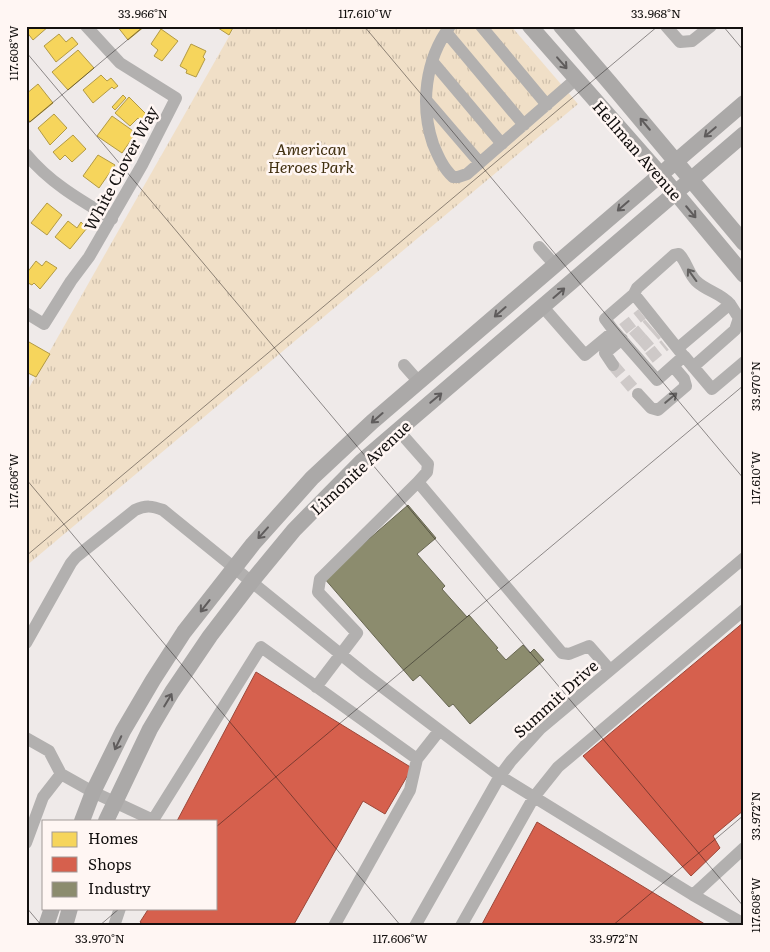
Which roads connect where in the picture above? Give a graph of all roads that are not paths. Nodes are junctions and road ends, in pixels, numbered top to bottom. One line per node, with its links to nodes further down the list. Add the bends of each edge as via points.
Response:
1 (86, 26): 22 (street, White Clover Way, via 120,63 176,98)
2 (480, 26): 12 (street)
3 (530, 26): 9 (main road, Hellman Avenue, one-way to 9)
4 (561, 26): 17 (main road, Hellman Avenue, one-way to 4)
5 (666, 26): 6 (street, via 680,42 692,41)
6 (711, 26)
7 (448, 29): 8 (street); 13 (street)
8 (432, 61): 10 (street); 15 (street)
9 (576, 79): 12 (street); 19 (main road, Hellman Avenue)
10 (426, 100): 18 (street); 18 (street, via 430,134 449,173 453,177 462,177)
11 (744, 104): 17 (main road, Limonite Avenue, one-way to 17)
12 (547, 105): 13 (street)
13 (524, 125): 15 (street)
14 (744, 134): 20 (main road, Limonite Avenue)
15 (502, 144): 18 (street)
16 (26, 154): 22 (street, via 69,194)
17 (676, 161): 19 (main road, Limonite Avenue); 20 (main road, Hellman Avenue)
18 (480, 163)
19 (660, 174): 21 (main road, Hellman Avenue); 25 (main road, Limonite Avenue, one-way to 25)
20 (691, 179): 21 (main road, Limonite Avenue); 23 (main road, Hellman Avenue)
21 (676, 192): 26 (main road, Hellman Avenue, one-way to 26); 29 (main road, Limonite Avenue, one-way to 21)
22 (112, 219): 30 (street, White Clover Way, via 44,324)
23 (744, 243)
24 (539, 247): 25 (street)
25 (555, 265): 38 (main road, Limonite Avenue, one-way to 38)
26 (744, 274)
27 (634, 294): 28 (street, one-way to 27, via 697,282 679,254 674,255); 31 (street, via 605,319); 32 (street)
28 (730, 304): 32 (street); 37 (street, via 739,318 735,330)
29 (542, 307): 31 (street, via 585,355); 40 (main road, Limonite Avenue, one-way to 29)
30 (26, 313)
31 (626, 339): 35 (street, via 605,353); 36 (street, via 646,361 657,380)
32 (674, 347): 36 (street); 37 (street)
33 (744, 362): 37 (street, via 712,389)
34 (404, 365): 38 (street)
35 (613, 365)
36 (673, 366): 39 (street, one-way to 36, via 651,408 658,410 686,386)
37 (693, 367)
38 (419, 382): 40 (main road, via 396,416); 43 (main road, Limonite Avenue, one-way to 43, via 312,478)
39 (638, 394)
40 (398, 430): 41 (street, via 428,464 427,472); 44 (main road, Limonite Avenue, via 325,497)
41 (418, 482): 47 (street, via 320,579 318,592 357,633); 48 (street, via 562,654 589,646)
42 (744, 558): 48 (street, Summit Drive)
43 (235, 567): 44 (street); 46 (street, via 163,510 144,506 72,563); 55 (main road, Limonite Avenue, one-way to 55, via 184,632 153,680)
44 (252, 581): 47 (street); 57 (main road, Limonite Avenue, one-way to 44, via 172,692)
45 (744, 610): 56 (street, via 558,767)
46 (26, 643)
47 (340, 654): 49 (street); 50 (street)
48 (610, 670): 54 (street, Summit Drive, via 540,729)
49 (316, 687): 52 (street); 60 (street, via 261,648)
50 (439, 731): 52 (street); 54 (street)
51 (26, 738): 53 (street, via 49,751)
52 (417, 759): 71 (street, via 410,790)
53 (61, 774): 55 (street); 61 (street, via 43,797)
54 (500, 776): 56 (street); 72 (street, Summit Drive)
55 (93, 792): 57 (street); 58 (main road, Limonite Avenue)
56 (534, 797): 63 (street); 73 (street)
57 (114, 802): 59 (main road, Limonite Avenue); 60 (street)
58 (82, 820)
59 (106, 820)
60 (153, 820)
61 (26, 843)
62 (744, 848): 63 (street)
63 (693, 895): 67 (street)
64 (51, 910): 68 (main road)
65 (69, 910): 69 (main road)
66 (119, 910): 70 (street)
67 (744, 924)
68 (46, 926)
69 (65, 926)
70 (114, 926)
71 (334, 926)
72 (415, 926)
73 (461, 926)

